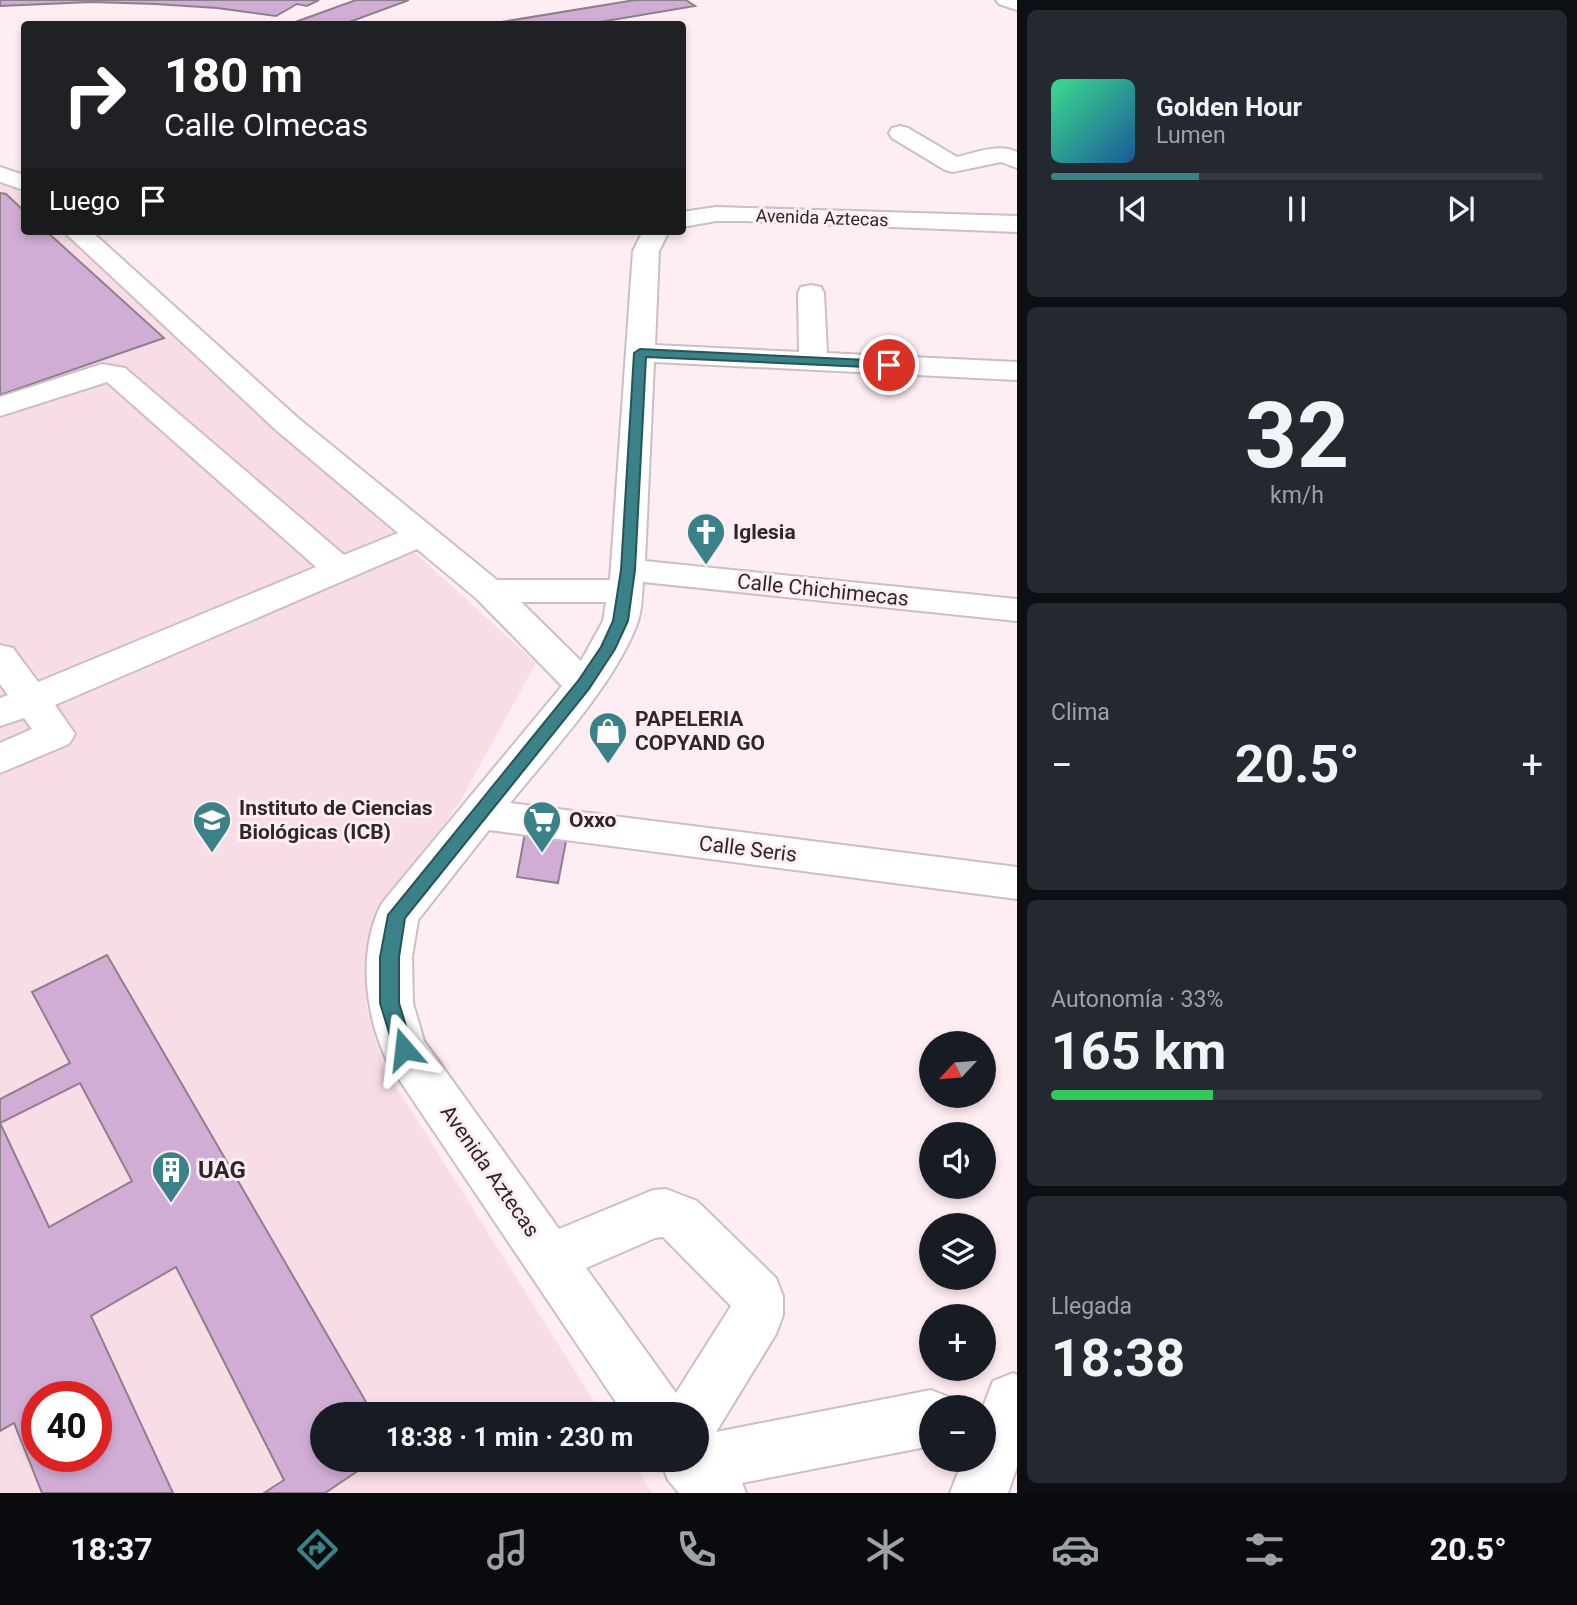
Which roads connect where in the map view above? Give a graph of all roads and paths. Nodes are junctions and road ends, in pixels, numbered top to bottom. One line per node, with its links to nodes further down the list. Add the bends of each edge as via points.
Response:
1 (1006, 0): 2 (street)
2 (1017, 4)
3 (900, 133): 4 (street, via 953,165 1004,154)
4 (1017, 161)
5 (0, 174): 6 (street)
6 (21, 182)
7 (686, 220): 8 (street, Avenida Aztecas, via 744,214)
8 (961, 223): 9 (street, Avenida Aztecas); 10 (street, Avenida Aztecas)
9 (1017, 225)
10 (1017, 234)
11 (80, 235): 18 (street, via 287,424)
12 (663, 235): 14 (street, Avenida Aztecas, via 646,251)
13 (811, 293): 15 (street)
14 (640, 353): 15 (street); 20 (street, Avenida Aztecas)
15 (813, 361): 16 (street)
16 (1017, 371)
17 (0, 407): 19 (street, via 102,373 116,374)
18 (421, 535): 19 (street); 21 (street)
19 (339, 569): 25 (street)
20 (627, 580): 21 (street, Calle Chichimecas); 22 (street, Calle Chichimecas); 24 (street, Avenida Aztecas, via 621,621)
21 (489, 590): 24 (street)
22 (1017, 610)
23 (0, 657): 25 (street)
24 (583, 685): 27 (street, Avenida Aztecas)
25 (16, 706): 26 (street, via 56,734)
26 (0, 759)
27 (479, 814): 28 (street, Calle Seris); 29 (street, Avenida Aztecas, via 397,915 390,957 390,1003 404,1049)
28 (1017, 883)
29 (551, 1258): 30 (street, Avenida Aztecas); 33 (street, via 653,1214 666,1213 679,1218 757,1296 757,1315)
30 (649, 1402)
31 (1004, 1403): 35 (street)
32 (919, 1420): 34 (street)
33 (709, 1431)
34 (709, 1456)
35 (979, 1493)

